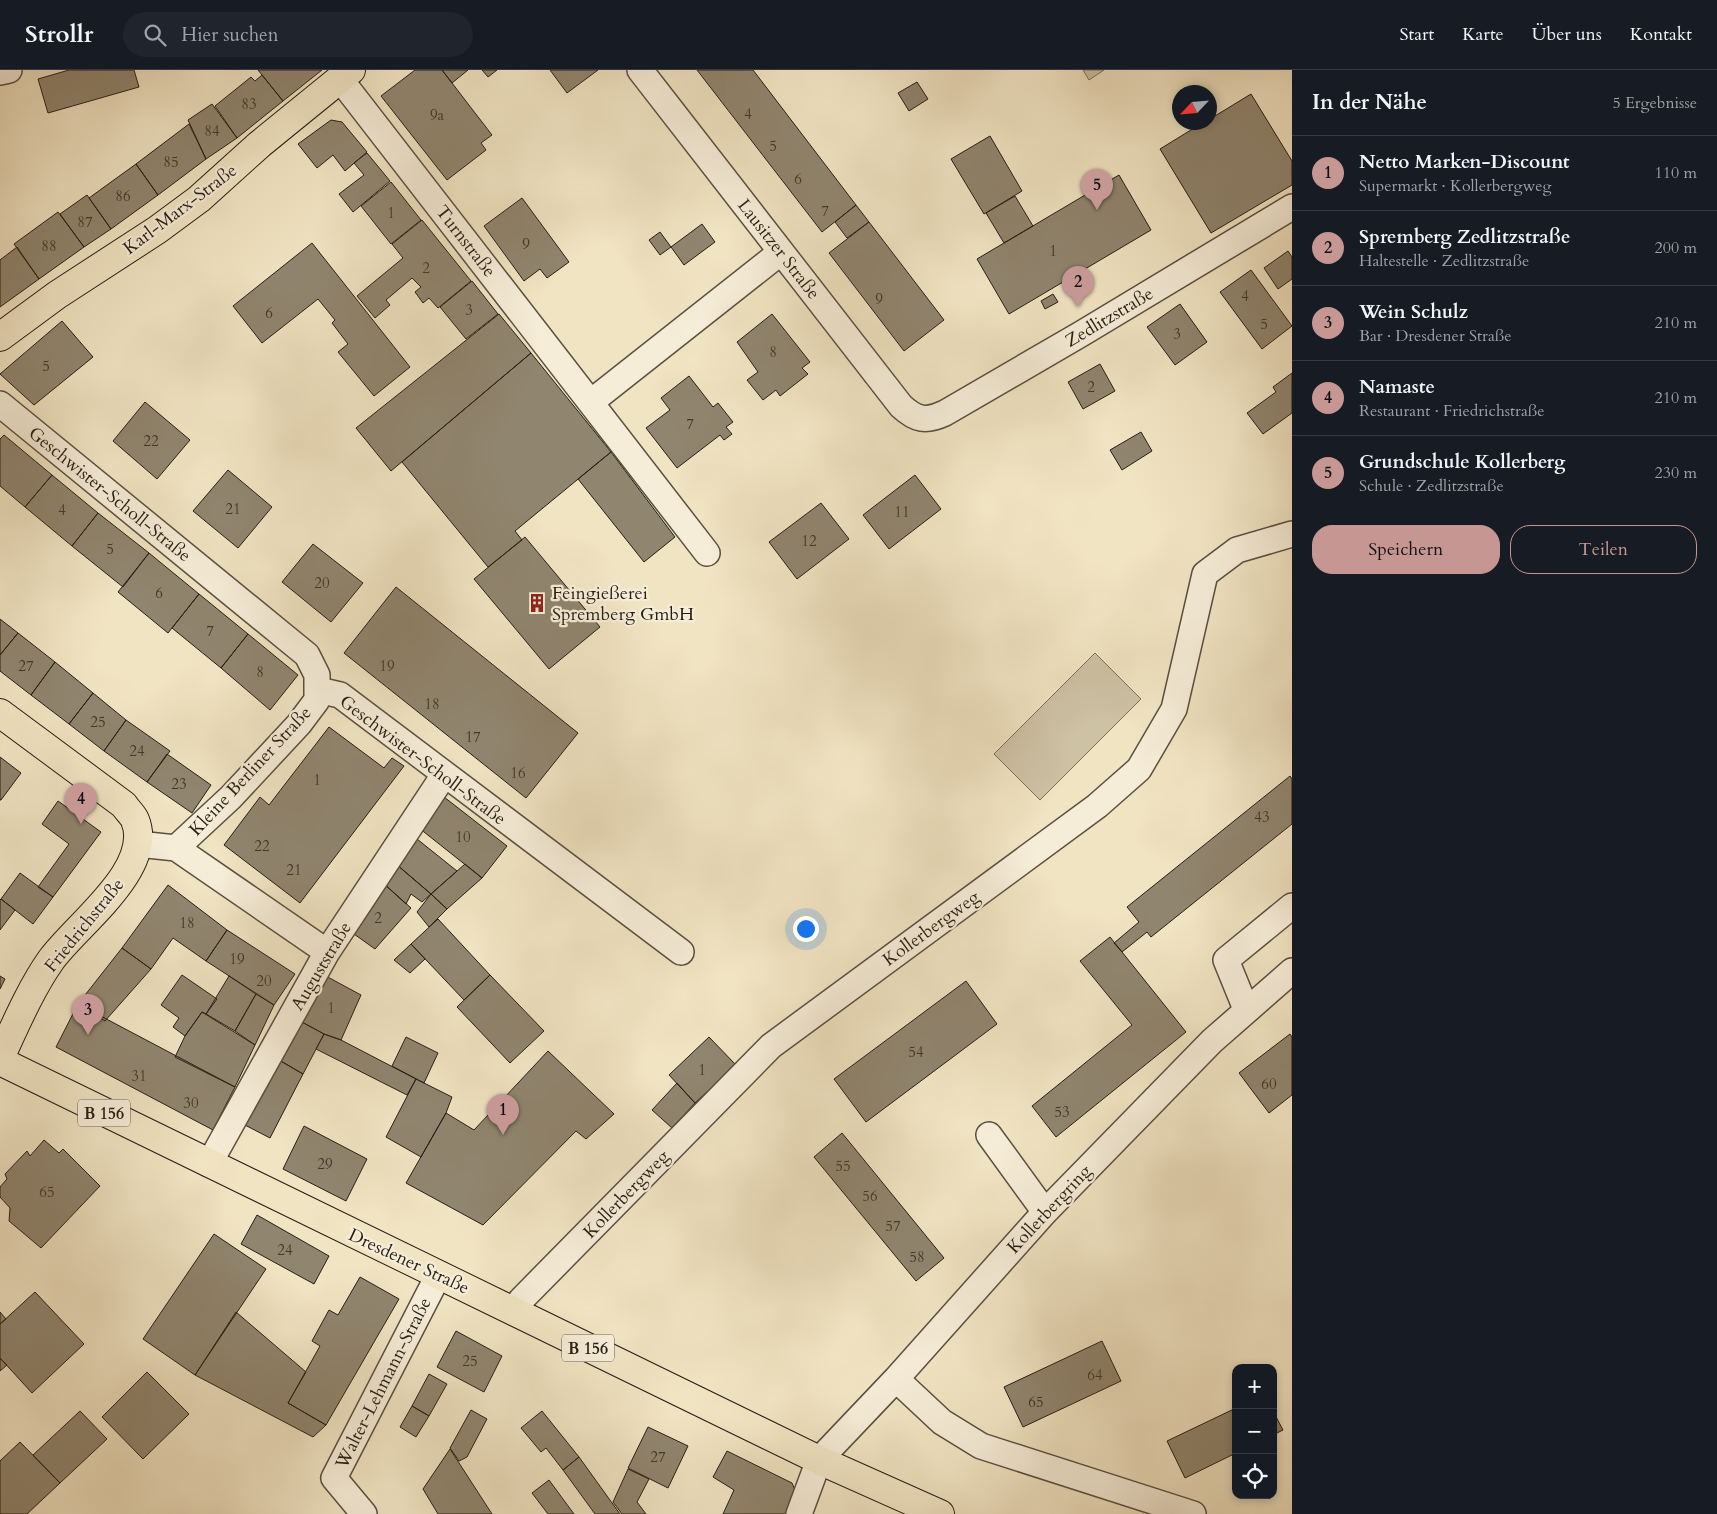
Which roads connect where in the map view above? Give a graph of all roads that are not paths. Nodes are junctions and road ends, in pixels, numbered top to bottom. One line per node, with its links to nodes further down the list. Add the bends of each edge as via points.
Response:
1 (9, 70): 3 (street)
2 (640, 70): 6 (street, Lausitzer Straße)
3 (0, 72)
4 (345, 75): 7 (main road, Karl-Marx-Straße, via 199,199); 8 (street, Turnstraße)
5 (1292, 207): 10 (street, Zedlitzstraße, via 945,413)
6 (781, 252): 8 (street); 10 (street, Lausitzer Straße, via 901,406 912,416)
7 (0, 337)
8 (591, 402): 12 (street, Turnstraße)
9 (0, 404): 13 (street, Geschwister-Scholl-Straße, via 308,655)
10 (923, 420)
11 (1292, 534): 28 (street, Kollerbergweg, via 1237,550 1205,574 1174,709 1139,769 1097,806 772,1046 521,1300)
12 (707, 553)
13 (318, 690): 15 (street, Geschwister-Scholl-Straße, via 340,695); 17 (street, Kleine Berliner Straße, via 316,700 299,724 231,797)
14 (0, 713): 16 (main road, via 124,805 135,821)
15 (444, 775): 19 (street, Auguststraße); 20 (street, Geschwister-Scholl-Straße)
16 (138, 844): 17 (street); 23 (main road, Friedrichstraße / B 156, via 135,856 118,885 50,961)
17 (176, 848): 19 (street)
18 (1292, 906): 22 (street, via 1226,960)
19 (327, 952): 25 (street, Auguststraße)
20 (681, 952)
21 (1292, 971): 22 (street, Kollerbergring)
22 (1246, 1009): 26 (street, Kollerbergring)
23 (0, 1060): 25 (main road, Dresdener Straße / B 156)
24 (989, 1135): 26 (street)
25 (209, 1164): 27 (main road, Dresdener Straße / B 156)
26 (1045, 1212): 29 (street, Kollerbergring)
27 (439, 1274): 28 (main road, Dresdener Straße / B 156); 31 (street, Walter-Lehmann-Straße, via 334,1478)
28 (514, 1312): 30 (main road, Dresdener Straße / B 156)
29 (896, 1379): 30 (street, Kollerbergring); 34 (street, via 942,1422 981,1446)
30 (819, 1460): 32 (street); 33 (main road, B 156)
31 (364, 1514)
32 (799, 1514)
33 (940, 1514)
34 (1193, 1514)

